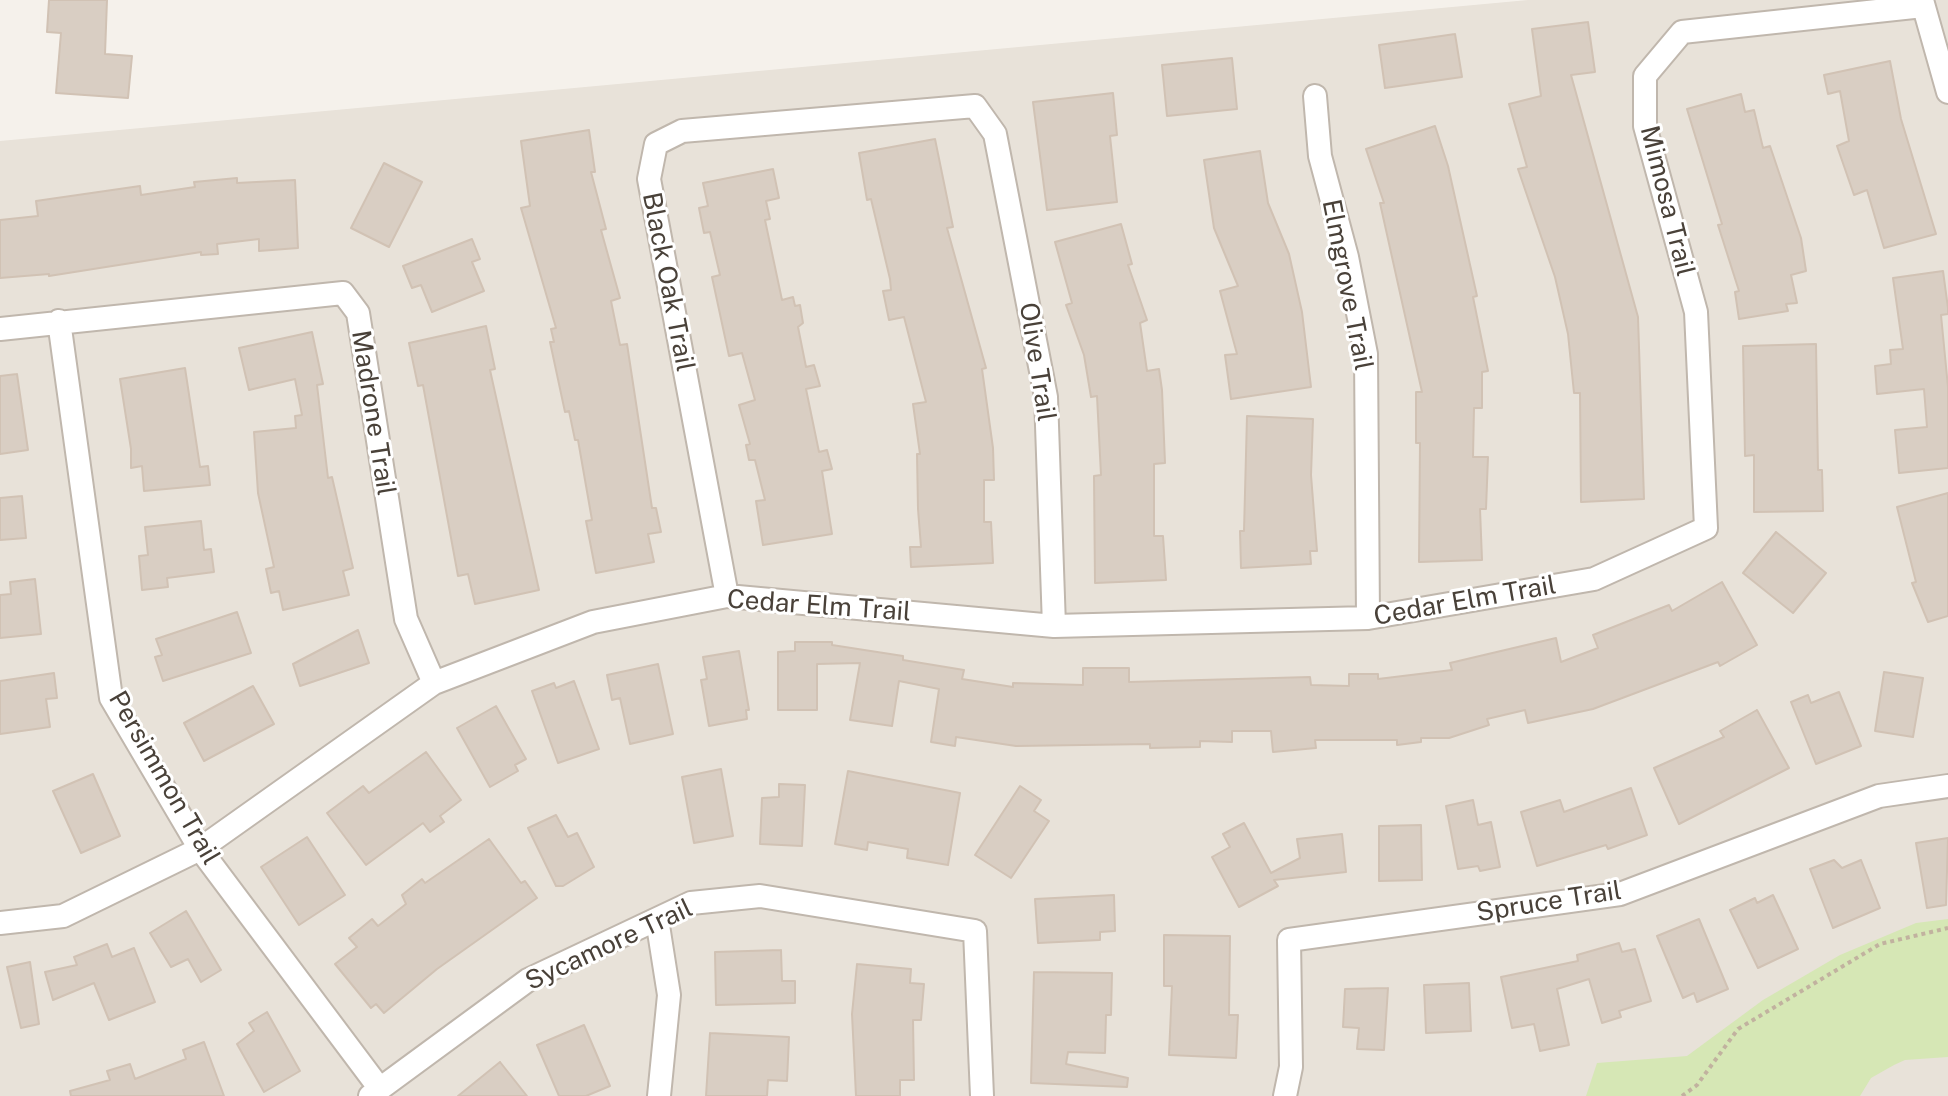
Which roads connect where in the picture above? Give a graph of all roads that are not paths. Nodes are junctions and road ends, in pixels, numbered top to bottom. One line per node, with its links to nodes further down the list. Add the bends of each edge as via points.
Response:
1 (1922, 3): 2 (street); 7 (street, Mimosa Trail, via 1682,32 1645,76 1645,126 1696,312)
2 (1948, 92)
3 (1315, 96): 9 (street, Elmgrove Trail, via 1320,156 1366,354)
4 (975, 106): 8 (street, Black Oak Trail, via 682,131 656,144 649,179); 10 (street, Olive Trail, via 995,134 1046,397)
5 (59, 321): 6 (street, Madrone Trail); 11 (street, Madrone Trail, via 343,293 358,313 406,619); 13 (street, Persimmon Trail, via 111,698)
6 (0, 329)
7 (1706, 528): 9 (street, Cedar Elm Trail, via 1594,579)
8 (727, 596): 10 (street, Cedar Elm Trail); 11 (street, Cedar Elm Trail, via 593,622)
9 (1368, 618): 10 (street, Cedar Elm Trail)
10 (1054, 626)
11 (434, 683): 13 (street, Cedar Elm Trail)
12 (1948, 786): 19 (street, Spruce Trail, via 1879,796 1620,894 1289,940 1291,1067)
13 (200, 849): 15 (street, Cedar Elm Trail, via 63,916); 16 (street, Persimmon Trail)
14 (657, 919): 16 (street, Sycamore Trail, via 528,980); 17 (street, via 669,995); 18 (street, Sycamore Trail, via 691,903 760,896 975,931)
15 (0, 923)
16 (375, 1092)
17 (659, 1096)
18 (982, 1096)
19 (1285, 1096)

